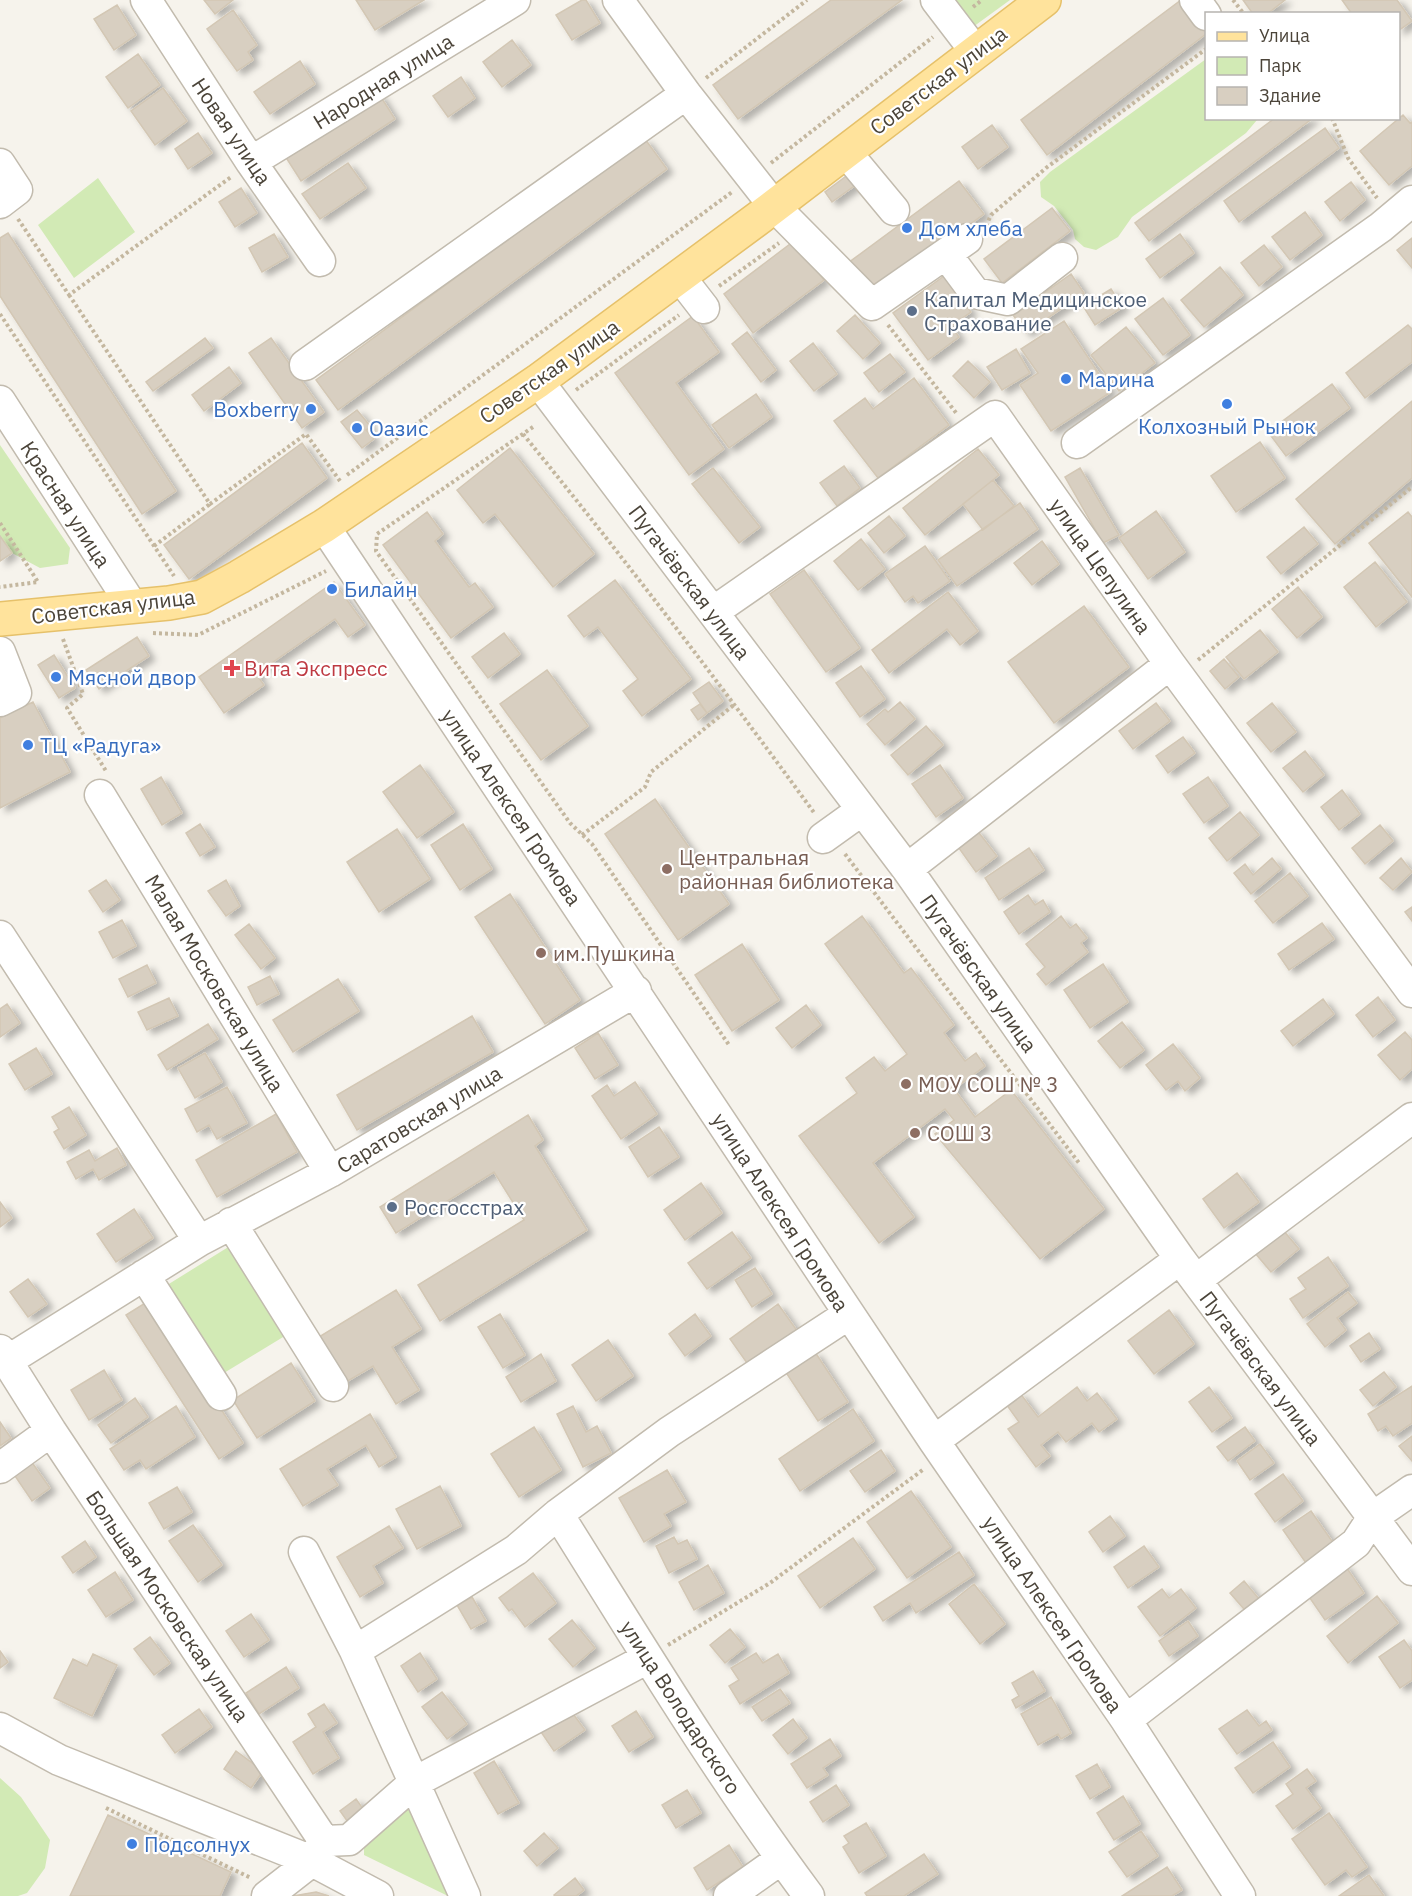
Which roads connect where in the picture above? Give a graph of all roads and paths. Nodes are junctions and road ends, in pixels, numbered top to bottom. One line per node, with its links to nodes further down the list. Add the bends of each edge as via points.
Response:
1 (146, 0): 17 (street, Новая улица)
2 (515, 0): 17 (street, Народная улица)
3 (618, 0): 14 (street)
4 (807, 0): 14 (path)
5 (982, 0): 9 (path)
6 (1044, 0): 13 (main road, Советская улица)
7 (1195, 0): 11 (street)
8 (1233, 0): 10 (path)
9 (944, 11): 13 (street); 19 (path)
10 (1242, 12)
11 (1205, 14)
12 (1205, 50): 25 (path, via 1046,168 991,215 987,226)
13 (975, 51): 16 (main road, Советская улица)
14 (686, 94): 19 (street); 32 (street)
15 (1333, 120): 22 (path, via 1348,158)
16 (846, 151): 21 (main road, Советская улица); 23 (street)
17 (251, 162): 27 (street, Новая улица); 28 (path)
18 (0, 165): 20 (street, via 17,190)
19 (745, 182): 21 (street); 39 (path)
20 (2, 201): 28 (path)
21 (774, 206): 29 (main road, Советская улица); 30 (street)
22 (1402, 209): 38 (street)
23 (894, 210)
24 (780, 242): 29 (path)
25 (957, 247): 26 (street, via 975,293 1008,300); 30 (street)
26 (1062, 258)
27 (320, 261)
28 (69, 295): 42 (path)
29 (694, 295): 33 (main road, Советская улица); 34 (path)
30 (872, 305): 37 (path)
31 (0, 314): 45 (path)
32 (305, 365)
33 (538, 381): 44 (main road, Советская улица); 49 (street, Пугачёвская улица)
34 (568, 396)
35 (0, 401): 48 (street, Красная улица)
36 (533, 427): 58 (path, via 377,534 376,551)
37 (971, 432): 49 (street, улица Цепулина); 53 (street, улица Цепулина, via 994,416)
38 (1077, 443)
39 (340, 481): 41 (path); 42 (path, via 306,434)
40 (1412, 487): 53 (path)
41 (330, 488)
42 (210, 504): 45 (path)
43 (0, 523): 47 (path, via 38,582)
44 (324, 526): 48 (main road, Советская улица, via 202,597); 62 (street, улица Алексея Громова)
45 (154, 546): 46 (path)
46 (178, 581)
47 (0, 587)
48 (133, 606): 50 (main road, Советская улица)
49 (713, 612): 57 (street, Пугачёвская улица)
50 (0, 619)
51 (60, 631): 56 (path, via 83,694 67,708 110,778)
52 (0, 652): 54 (street, via 16,693)
53 (1174, 670): 60 (street); 63 (street, улица Цепулина)
54 (0, 701)
55 (735, 704): 58 (path, via 651,772 645,787)
56 (100, 795): 66 (street, Малая Московская улица)
57 (862, 810): 59 (street); 60 (street, Пугачёвская улица)
58 (582, 835): 64 (path, via 592,844)
59 (823, 838)
60 (907, 869): 69 (street, Пугачёвская улица)
61 (0, 936): 68 (street)
62 (636, 992): 66 (street, Саратовская улица); 71 (street, улица Алексея Громова)
63 (1412, 992)
64 (729, 1045)
65 (1412, 1118): 69 (street)
66 (330, 1172): 67 (street, Саратовская улица)
67 (231, 1223): 68 (street, Саратовская улица); 73 (street)
68 (199, 1241): 70 (street, Саратовская улица)
69 (1188, 1270): 76 (street); 80 (street, Пугачёвская улица)
70 (144, 1275): 72 (street, Саратовская улица); 74 (street)
71 (849, 1314): 76 (street, улица Алексея Громова); 79 (street, via 669,1432)
72 (3, 1355): 75 (street, Большая Московская улица)
73 (333, 1386)
74 (220, 1395)
75 (51, 1431): 77 (street); 88 (street, Большая Московская улица)
76 (939, 1448): 84 (path, via 770,1583); 85 (street, улица Алексея Громова)
77 (0, 1468)
78 (1412, 1490): 80 (street)
79 (558, 1514): 83 (street, via 516,1550); 84 (street, улица Володарского)
80 (1373, 1517): 82 (street, Пугачёвская улица); 85 (street, via 1356,1543)
81 (304, 1552): 83 (street)
82 (1412, 1570)
83 (355, 1652): 87 (street)
84 (648, 1658): 87 (street); 89 (street, улица Володарского)
85 (1126, 1720): 95 (street, улица Алексея Громова)
86 (0, 1728): 88 (street, via 58,1760)
87 (415, 1782): 88 (street, via 349,1840); 92 (street)
88 (318, 1851): 90 (street); 91 (street)
89 (781, 1859): 93 (street); 94 (street, улица Володарского)
90 (267, 1896)
91 (378, 1896)
92 (465, 1896)
93 (729, 1896)
94 (809, 1896)
95 (1240, 1896)

